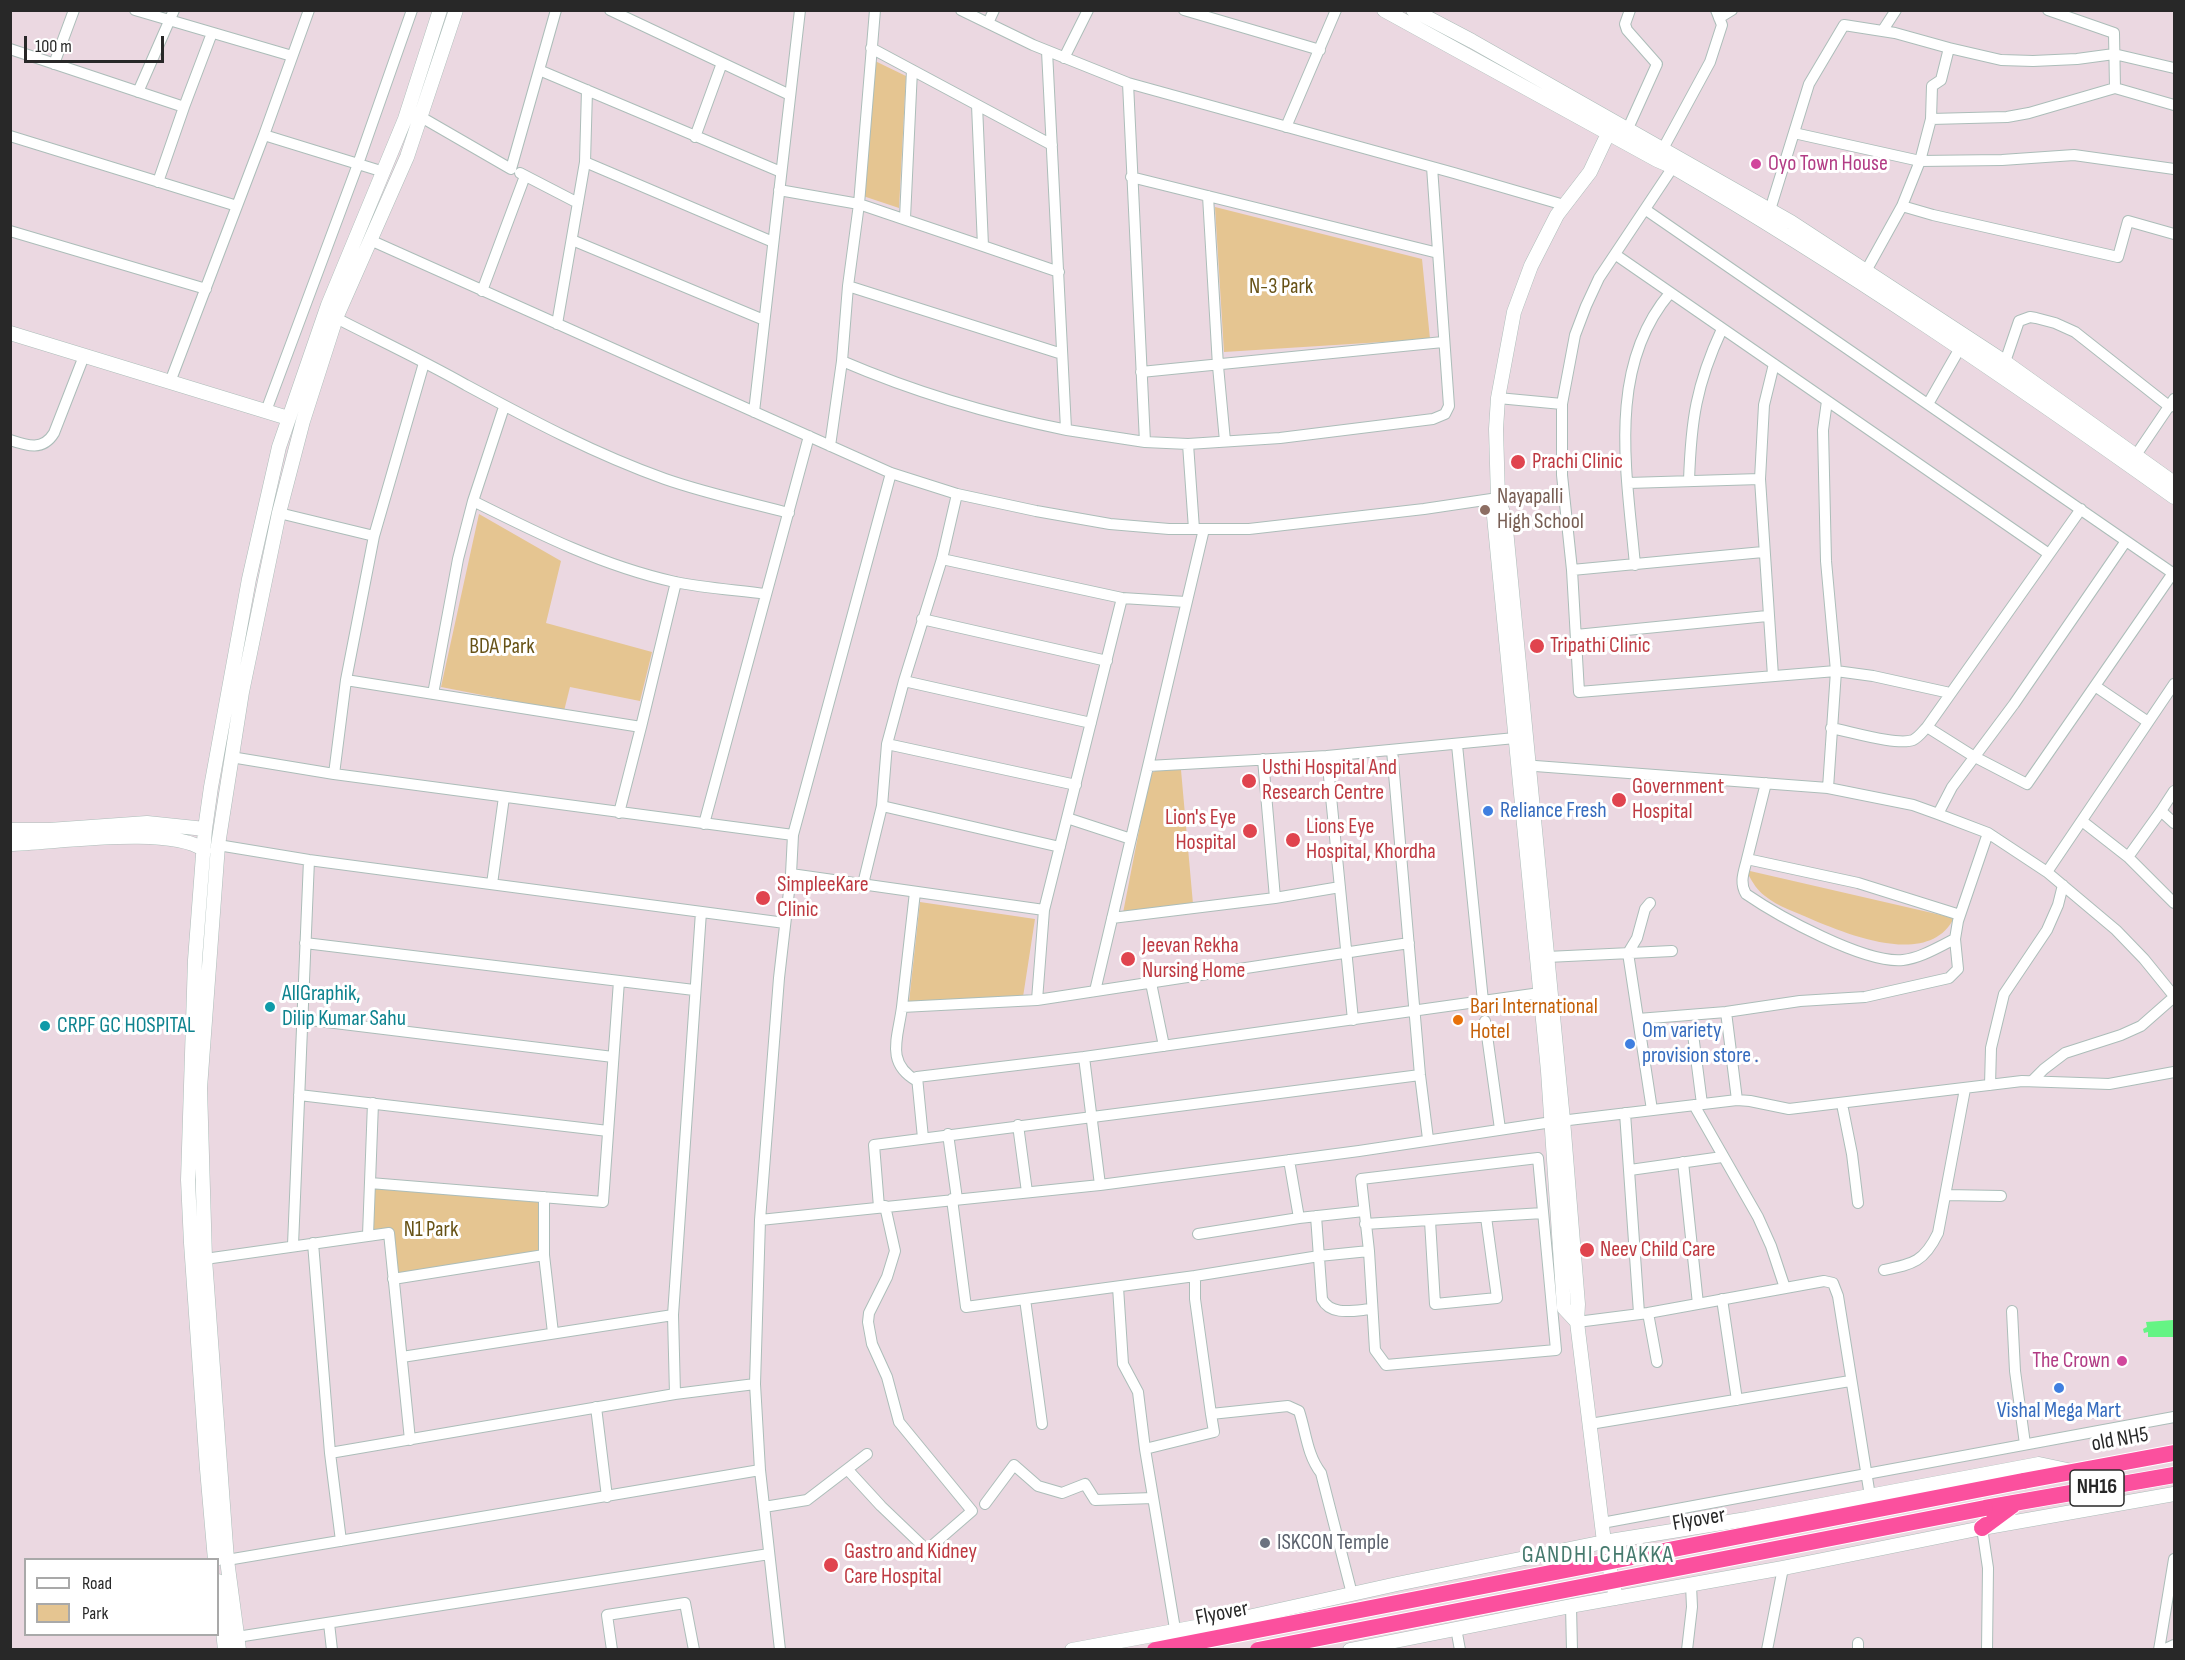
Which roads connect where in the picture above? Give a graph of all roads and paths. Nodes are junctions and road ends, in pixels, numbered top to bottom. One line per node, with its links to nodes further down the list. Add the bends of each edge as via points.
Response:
1 (74, 10): 36 (street)
2 (135, 10): 23 (street)
3 (309, 10): 33 (street)
4 (412, 10): 60 (street)
5 (440, 10): 65 (street)
6 (456, 10): 48 (street)
7 (556, 10): 38 (street)
8 (610, 10): 35 (street)
9 (800, 10): 44 (street)
10 (875, 10): 27 (street)
11 (961, 10): 24 (street)
12 (994, 10): 24 (street)
13 (1088, 10): 34 (street)
14 (1184, 10): 30 (street)
15 (1336, 10): 30 (street)
16 (1384, 10): 51 (street)
17 (1413, 10): 51 (street, via 1472,41)
18 (1630, 10): 51 (street, via 1627,30 1657,64)
19 (1732, 10): 22 (street)
20 (1896, 10): 25 (street)
21 (2048, 10): 32 (street, via 2114,33)
22 (1717, 13): 57 (street, via 1722,25 1710,62)
23 (172, 16): 26 (street); 43 (street)
24 (988, 23): 31 (street)
25 (1883, 30): 28 (street); 55 (street, via 1844,25 1809,84)
26 (213, 33): 33 (street); 47 (street)
27 (871, 48): 39 (street); 73 (street)
28 (1949, 48): 32 (street, via 2001,60 2077,59); 49 (street, via 1941,80 1932,86)
29 (10, 49): 36 (street)
30 (1320, 50): 50 (street)
31 (1047, 51): 34 (street); 56 (street)
32 (2114, 54): 37 (street); 41 (street)
33 (292, 56): 52 (street)
34 (1064, 58): 40 (street)
35 (722, 63): 44 (street); 54 (street)
36 (54, 64): 43 (street)
37 (2175, 68)
38 (539, 70): 42 (street); 63 (street)
39 (912, 70): 45 (street); 80 (street)
40 (1128, 83): 50 (street); 68 (street)
41 (2115, 88): 46 (street); 49 (street, via 2007,117)
42 (586, 90): 54 (street); 58 (street)
43 (138, 92): 47 (street)
44 (790, 95): 66 (street)
45 (977, 105): 56 (street); 86 (street)
46 (2175, 105)
47 (184, 107): 69 (street)
48 (421, 117): 63 (street); 79 (street, via 406,157)
49 (1932, 118): 59 (street)
50 (1286, 127): 61 (street)
51 (1618, 132): 57 (street); 74 (street)
52 (264, 135): 60 (street); 75 (street)
53 (10, 136): 69 (street)
54 (695, 137): 66 (street)
55 (1792, 140): 59 (street); 78 (street)
56 (1052, 145): 90 (street)
57 (1660, 155): 62 (street); 78 (street)
58 (585, 162): 72 (street); 85 (street)
59 (1919, 163): 64 (street, via 2074,155); 76 (street)
60 (358, 164): 65 (street); 118 (street)
61 (1432, 167): 74 (street); 87 (street)
62 (1673, 167): 77 (street); 95 (street)
63 (511, 169): 67 (street)
64 (2175, 169)
65 (384, 172): 79 (street)
66 (781, 172): 70 (street)
67 (525, 176): 72 (street); 93 (street)
68 (1131, 177): 71 (street); 110 (street)
69 (158, 182): 75 (street)
70 (779, 190): 73 (street); 85 (street)
71 (1208, 196): 87 (street); 109 (street)
72 (578, 203): 84 (street)
73 (859, 204): 80 (street); 91 (street)
74 (1564, 205): 112 (street, via 1531,266 1514,312)
75 (237, 206): 92 (street)
76 (1902, 206): 82 (street, via 2118,257 2128,220); 89 (street)
77 (1646, 210): 88 (street); 116 (street)
78 (1770, 210): 89 (street)
79 (375, 212): 83 (street); 120 (street, via 328,305)
80 (905, 218): 86 (street)
81 (10, 231): 92 (street)
82 (2175, 234)
83 (370, 240): 93 (street); 96 (street)
84 (572, 240): 97 (street); 98 (street)
85 (773, 242): 97 (street)
86 (983, 246): 90 (street)
87 (1438, 253): 101 (street)
88 (1616, 255): 94 (street); 115 (street, via 1599,278 1575,335)
89 (1866, 271): 95 (street)
90 (1059, 272): 103 (street)
91 (848, 286): 103 (street); 105 (street)
92 (206, 289): 111 (street)
93 (482, 291): 98 (street)
94 (1670, 293): 99 (street); 132 (street, via 1645,329 1634,363 1624,428)
95 (1888, 293): 102 (street); 106 (street)
96 (336, 318): 107 (street); 139 (street)
97 (764, 320): 119 (street)
98 (557, 324): 119 (street)
99 (1722, 329): 108 (street); 131 (street, via 1696,401)
100 (10, 333): 104 (street)
101 (1443, 342): 109 (street); 124 (street, via 1449,406 1445,414 1349,430)
102 (1960, 348): 116 (street); 135 (street)
103 (1062, 354): 121 (street)
104 (84, 356): 111 (street); 123 (street, via 49,441 35,445)
105 (842, 361): 121 (street, via 881,378); 127 (street)
106 (2005, 362): 114 (street, via 2019,321 2030,317 2055,323 2085,339); 128 (street)
107 (424, 363): 117 (street); 142 (street)
108 (1774, 364): 113 (street); 130 (street, via 1764,405)
109 (1218, 366): 110 (street); 124 (street)
110 (1141, 372): 125 (street)
111 (170, 382): 118 (street)
112 (1498, 398): 115 (street); 136 (street)
113 (1827, 401): 145 (street); 158 (street, via 1823,430 1826,561)
114 (2172, 403): 128 (street)
115 (1562, 404): 148 (street, via 1562,475)
116 (1928, 404): 138 (street)
117 (504, 406): 137 (street); 140 (street, via 556,433 665,479)
118 (266, 411): 120 (street)
119 (754, 412): 122 (street)
120 (288, 418): 171 (street, via 249,579)
121 (1066, 429): 125 (street)
122 (809, 436): 127 (street); 140 (street)
123 (10, 440)
124 (1225, 441): 126 (street)
125 (1145, 442): 126 (street)
126 (1188, 444): 141 (street)
127 (830, 446): 129 (street)
128 (2136, 455): 133 (street)
129 (891, 473): 134 (street); 200 (street)
130 (1760, 479): 131 (street); 144 (street)
131 (1689, 481): 132 (street)
132 (1628, 483): 147 (street)
133 (2175, 483)
134 (957, 494): 141 (street, via 1110,524); 146 (street)
135 (2175, 497)
136 (1498, 498): 141 (street, via 1250,529); 173 (street, via 1494,516); 181 (street, via 1505,519)
137 (473, 501): 150 (street, via 592,557); 165 (street, via 453,581)
138 (2081, 509): 143 (street); 145 (street)
139 (279, 513): 142 (street); 172 (street)
140 (789, 513): 151 (street)
141 (1198, 529): 153 (street)
142 (374, 536): 160 (street)
143 (2126, 541): 149 (street); 178 (street, via 2014,704)
144 (1763, 552): 147 (street); 154 (street)
145 (2049, 554): 164 (street)
146 (942, 559): 152 (street); 155 (street)
147 (1635, 565): 148 (street)
148 (1572, 570): 156 (street)
149 (2174, 573): 163 (street)
150 (676, 582): 151 (street); 168 (street)
151 (766, 594): 196 (street)
152 (1122, 598): 153 (street); 157 (street)
153 (1186, 602): 182 (street)
154 (1767, 616): 156 (street); 159 (street)
155 (922, 619): 157 (street); 161 (street)
156 (1576, 635): 159 (street, via 1579,692)
157 (1107, 661): 167 (street)
158 (1836, 671): 159 (street); 164 (street); 170 (street)
159 (1773, 676)
160 (346, 680): 165 (street); 183 (street)
161 (904, 681): 167 (street); 174 (street)
162 (2175, 684): 166 (street)
163 (2096, 687): 166 (street); 178 (street, via 2026,784)
164 (1950, 693): 169 (street)
165 (433, 694): 168 (street)
166 (2148, 722): 194 (street)
167 (1091, 723): 185 (street)
168 (641, 727): 191 (street)
169 (1928, 727): 170 (street, via 1914,739 1902,741); 178 (street)
170 (1831, 728): 186 (street)
171 (221, 732): 172 (street); 197 (street)
172 (235, 734): 179 (street)
173 (1515, 738): 175 (street); 181 (street)
174 (887, 744): 185 (street); 189 (street)
175 (1457, 745): 176 (street); 239 (street)
176 (1392, 750): 177 (street); 226 (street)
177 (1327, 756): 180 (street); 214 (street)
178 (1973, 756): 192 (street)
179 (231, 757): 183 (street); 203 (street)
180 (1263, 759): 182 (street); 216 (street)
181 (1523, 765): 184 (street); 231 (street); 236 (street)
182 (1148, 766): 201 (street)
183 (334, 774): 188 (street)
184 (1766, 783): 186 (street); 208 (street)
185 (1076, 785): 193 (street)
186 (1828, 788): 192 (street)
187 (2175, 792): 190 (street)
188 (504, 797): 191 (street); 211 (street)
189 (882, 806): 204 (street); 212 (street)
190 (2161, 811): 195 (street); 206 (street)
191 (619, 813): 196 (street)
192 (1938, 814): 199 (street)
193 (1067, 818): 201 (street); 204 (street)
194 (2082, 821): 206 (street); 209 (street)
195 (2175, 823)
196 (704, 824): 200 (street)
197 (205, 829): 198 (street, via 147,823); 205 (street)
198 (10, 830)
199 (1988, 833): 209 (street); 222 (street)
200 (793, 835): 210 (street)
201 (1131, 839): 223 (street)
202 (10, 844): 205 (street, via 136,836 188,842)
203 (218, 845): 207 (street); 219 (street)
204 (1060, 847): 220 (street)
205 (204, 850): 219 (street)
206 (2128, 857): 218 (street)
207 (309, 860): 211 (street); 227 (street)
208 (1747, 860): 222 (street, via 1858,883); 225 (street, via 1742,879 1746,894 1816,934 1852,949 1899,961)
209 (2047, 872): 213 (street)
210 (791, 874): 212 (street); 224 (street)
211 (492, 884): 221 (street)
212 (863, 884): 215 (street)
213 (2063, 885): 237 (street, via 2130,944); 255 (street, via 2047,930 2004,994 1991,1048)
214 (1340, 887): 216 (street); 229 (street)
215 (915, 892): 220 (street); 240 (street)
216 (1275, 898): 223 (street)
217 (1650, 903): 230 (street)
218 (2175, 903)
219 (206, 905): 302 (street, via 200,1088); 343 (street, via 192,1026 188,1180 190,1243)
220 (1044, 910): 238 (street)
221 (701, 912): 224 (street); 234 (street)
222 (1960, 915): 225 (street)
223 (1112, 918): 235 (street)
224 (785, 923): 290 (street)
225 (1954, 939): 242 (street, via 1958,969 1949,978 1865,998 1800,1001)
226 (1409, 943): 229 (street); 241 (street)
227 (305, 944): 232 (street); 243 (street)
228 (1672, 951): 230 (street)
229 (1347, 953): 233 (street); 245 (street)
230 (1628, 953): 231 (street); 244 (street)
231 (1547, 957): 265 (street)
232 (619, 981): 234 (street); 250 (street)
233 (1151, 982): 235 (street); 248 (street)
234 (694, 990): 314 (street)
235 (1095, 991): 238 (street)
236 (1540, 993): 239 (street); 265 (street)
237 (2175, 997): 254 (street, via 2141,1026 2065,1053)
238 (1037, 1000): 240 (street)
239 (1483, 1001): 241 (street)
240 (902, 1007): 253 (street, via 895,1056 905,1073)
241 (1415, 1011): 245 (street); 252 (street)
242 (1726, 1012): 244 (street); 258 (street)
243 (302, 1019): 250 (street); 257 (street)
244 (1638, 1019): 262 (street)
245 (1353, 1020): 248 (street)
246 (1485, 1021): 267 (street)
247 (1693, 1034): 261 (street)
248 (1164, 1046): 249 (street)
249 (1084, 1057): 253 (street, via 917,1077); 264 (street)
250 (614, 1058): 268 (street)
251 (2175, 1072): 254 (street, via 2109,1084)
252 (1420, 1075): 264 (street); 271 (street)
253 (917, 1081): 270 (street)
254 (2032, 1081): 255 (street)
255 (1990, 1085): 256 (street)
256 (1965, 1089): 260 (street); 279 (street)
257 (299, 1095): 259 (street); 298 (street)
258 (1737, 1100): 260 (street, via 1789,1109); 261 (street)
259 (373, 1103): 268 (street); 276 (street)
260 (1842, 1104): 283 (street)
261 (1698, 1105): 262 (street); 272 (street)
262 (1652, 1110): 263 (street)
263 (1625, 1113): 265 (street); 275 (street)
264 (1092, 1118): 266 (street); 277 (street)
265 (1558, 1121): 267 (street); 293 (street); 315 (street)
266 (1018, 1125): 269 (street); 278 (street)
267 (1500, 1129): 271 (street)
268 (608, 1131): 281 (street, via 603,1202)
269 (948, 1134): 270 (street); 282 (street)
270 (923, 1138): 284 (street, via 874,1144)
271 (1428, 1139): 273 (street)
272 (1722, 1157): 274 (street); 307 (street, via 1758,1217)
273 (1289, 1160): 277 (street); 289 (street)
274 (1683, 1162): 275 (street); 310 (street)
275 (1630, 1170): 313 (street)
276 (370, 1183): 281 (street); 296 (street)
277 (1100, 1185): 278 (street)
278 (1027, 1192): 282 (street)
279 (1946, 1195): 280 (street); 303 (street, via 1931,1247 1911,1264)
280 (2001, 1196)
281 (544, 1197): 300 (street)
282 (955, 1199): 284 (street); 308 (street, via 966,1307)
283 (1858, 1203)
284 (882, 1206): 290 (street); 335 (street, via 895,1251 869,1313 872,1344 887,1377 899,1422 972,1511 927,1550)
285 (1364, 1210): 286 (street, via 1361,1179 1538,1158); 287 (street); 292 (street)
286 (1543, 1213): 288 (street); 294 (street)
287 (1316, 1216): 289 (street); 301 (street)
288 (1486, 1216): 291 (street); 291 (street, via 1497,1298 1435,1304)
289 (1299, 1218): 295 (street)
290 (760, 1220): 320 (street)
291 (1430, 1221): 292 (street)
292 (1365, 1224): 299 (street)
293 (1560, 1227): 294 (street); 315 (street, via 1564,1308)
294 (1545, 1228): 311 (street, via 1556,1350 1386,1365 1375,1350)
295 (1198, 1234)
296 (368, 1235): 297 (street); 305 (street, via 389,1233)
297 (313, 1243): 298 (street); 332 (street)
298 (292, 1245): 302 (street)
299 (1369, 1251): 301 (street); 311 (street)
300 (544, 1255): 305 (street); 316 (street)
301 (1319, 1256): 304 (street); 311 (street, via 1322,1299 1328,1307 1341,1311)
302 (204, 1259): 343 (street)
303 (1884, 1270)
304 (1195, 1276): 306 (street); 324 (street)
305 (393, 1279): 317 (street)
306 (1118, 1287): 308 (street); 330 (street, via 1123,1364 1138,1392)
307 (1785, 1288): 309 (street); 319 (street, via 1833,1283)
308 (1025, 1299): 326 (street)
309 (1722, 1299): 310 (street); 322 (street)
310 (1698, 1304): 313 (street)
311 (1372, 1309)
312 (2012, 1311): 329 (street)
313 (1644, 1313): 315 (street); 318 (street)
314 (673, 1315): 316 (street); 321 (street)
315 (1577, 1322): 327 (street)
316 (553, 1333): 317 (street)
317 (402, 1357): 328 (street)
318 (1657, 1362)
319 (1850, 1381): 322 (street); 337 (street)
320 (755, 1384): 321 (street); 334 (street)
321 (675, 1394): 323 (street)
322 (1737, 1400): 327 (street)
323 (596, 1407): 328 (street); 341 (street)
324 (1211, 1414): 330 (street, via 1214,1432); 357 (street, via 1288,1406 1299,1411 1321,1473)
325 (2175, 1417): 329 (street)
326 (1042, 1424)
327 (1590, 1424): 347 (street)
328 (410, 1440): 332 (street)
329 (2025, 1444): 337 (street)
330 (1145, 1449): 342 (street)
331 (2175, 1453): 336 (highway, old NH5 / NH16)
332 (330, 1454): 349 (street)
333 (867, 1454): 335 (street)
334 (760, 1470): 341 (street); 346 (street)
335 (848, 1470): 346 (street, via 807,1500)
336 (2074, 1471): 340 (street, via 2039,1464); 371 (highway, Flyover / NH16, bridge)
337 (1866, 1473): 340 (street); 347 (street)
338 (2175, 1475): 344 (highway, NH16 / NH16)
339 (2175, 1494): 348 (street)
340 (1870, 1496): 350 (street)
341 (607, 1497): 349 (street)
342 (1153, 1498): 345 (street, via 1095,1500 1085,1484 1062,1493 1038,1486 1014,1465); 362 (street)
343 (216, 1501): 353 (street)
344 (2019, 1502): 348 (highway); 372 (highway, Flyover / NH16, bridge)
345 (985, 1504)
346 (764, 1507): 351 (street)
347 (1602, 1523): 350 (street)
348 (1982, 1528): 354 (street); 378 (street, via 1988,1568)
349 (341, 1541): 353 (street)
350 (1604, 1542): 357 (street); 358 (street)
351 (769, 1554): 360 (street); 369 (street)
352 (2175, 1559): 379 (street)
353 (221, 1560): 363 (street)
354 (1783, 1568): 355 (street); 377 (street)
355 (1691, 1585): 358 (street); 376 (street)
356 (219, 1591): 366 (street)
357 (1352, 1594): 362 (street)
358 (1616, 1598): 359 (street)
359 (1571, 1606): 361 (street); 375 (street)
360 (329, 1623): 363 (street); 367 (street)
361 (1456, 1628): 373 (street); 374 (street)
362 (1175, 1629): 370 (street)
363 (238, 1644)
364 (2175, 1645): 379 (street)
365 (609, 1649): 368 (street, via 607,1615 686,1603)
366 (225, 1650)
367 (332, 1650)
368 (694, 1650)
369 (780, 1650)
370 (1072, 1650)
371 (1155, 1650)
372 (1258, 1650)
373 (1350, 1650)
374 (1460, 1650)
375 (1572, 1650)
376 (1687, 1650)
377 (1767, 1650)
378 (1987, 1650)
379 (2161, 1650)

